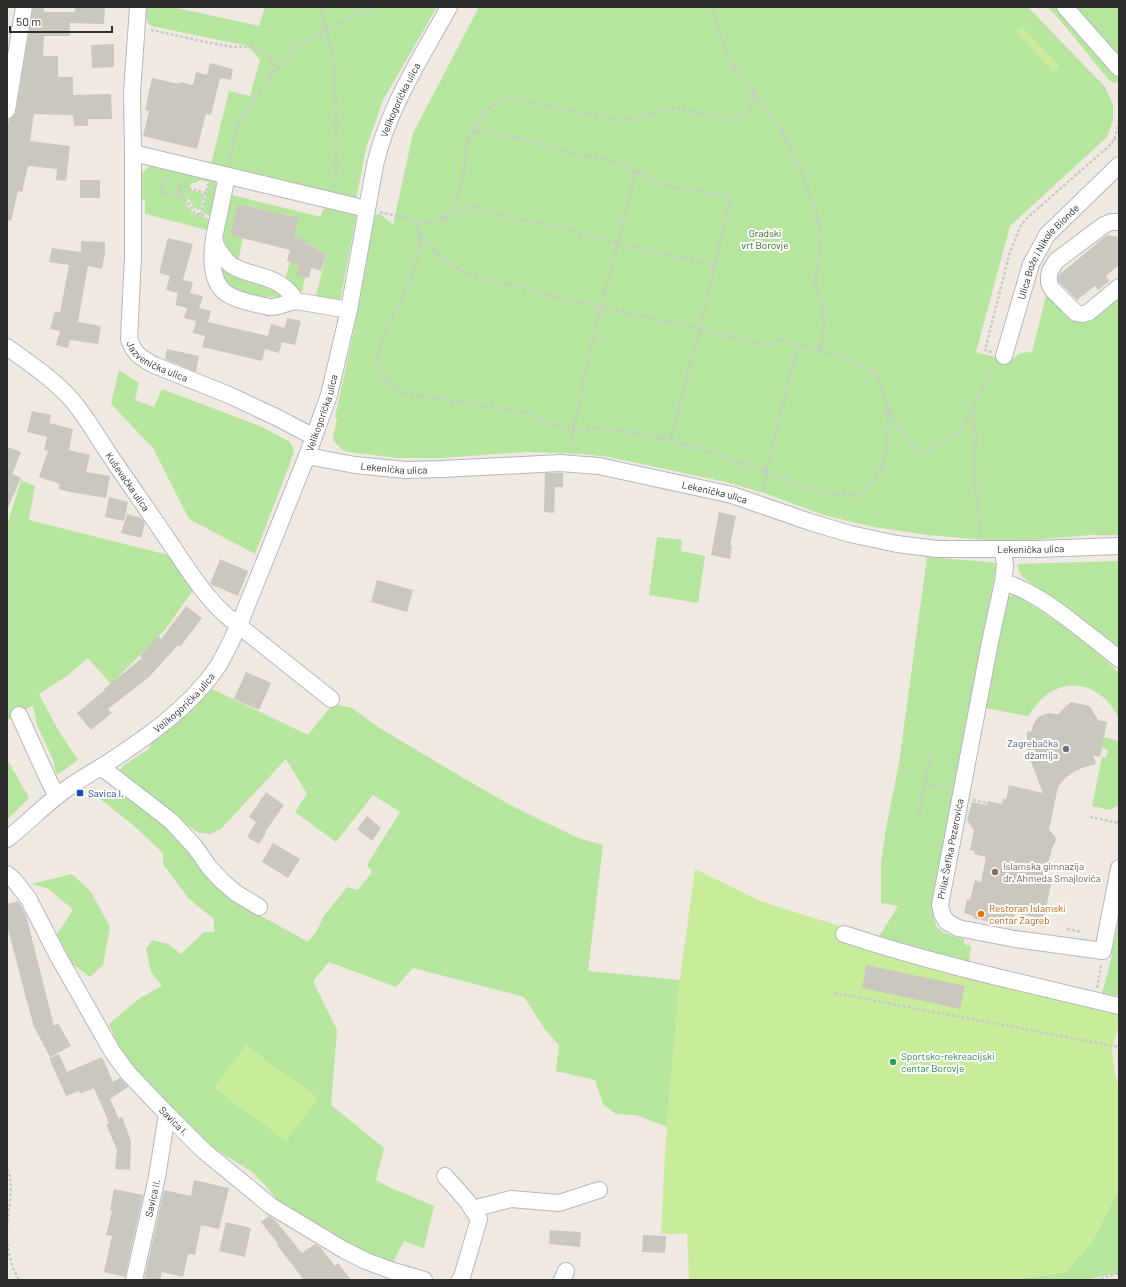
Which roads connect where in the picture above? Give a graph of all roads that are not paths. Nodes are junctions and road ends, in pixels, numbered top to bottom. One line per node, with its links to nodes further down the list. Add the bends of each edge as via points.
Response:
1 (24, 7): 6 (street)
2 (138, 7): 7 (street, Jazvenička ulica, via 132,93)
3 (449, 7): 10 (street, Velikogorička ulica, via 398,100 384,132)
4 (1065, 7): 5 (street)
5 (1119, 68)
6 (7, 110)
7 (133, 154): 9 (street); 20 (street, Jazvenička ulica, via 129,339 132,348 154,365 229,395)
8 (1119, 165): 13 (street, Ulica Bože i Nikole Bionde)
9 (227, 176): 10 (street); 12 (street)
10 (367, 209): 17 (street, Velikogorička ulica)
11 (1119, 222): 14 (street, via 1104,225)
12 (214, 238): 16 (street, via 214,243 229,264 270,278 279,283); 16 (street, via 214,274 231,297 269,307)
13 (1041, 245): 14 (street); 19 (street, Ulica Bože i Nikole Bionde, via 1031,264)
14 (1056, 261): 15 (street, via 1050,270 1049,283 1076,313 1089,312)
15 (1119, 287)
16 (296, 301): 17 (street)
17 (349, 310): 20 (street, Velikogorička ulica, via 329,395)
18 (7, 348): 25 (street, Kuševačka ulica, via 59,386 78,408 193,577 216,607)
19 (1004, 356)
20 (314, 437): 21 (street, Velikogorička ulica)
21 (307, 456): 23 (street, Lekenička ulica, via 355,465 404,470 560,463 598,466 732,495 850,534 897,544 937,549); 25 (street, Velikogorička ulica)
22 (1119, 546): 23 (street, Lekenička ulica)
23 (1003, 549): 24 (street, Prilaz Šefika Pezerovića)
24 (1003, 582): 26 (street, via 1031,593); 32 (street, Prilaz Šefika Pezerovića, via 940,905 942,914 947,922 958,928 1103,951)
25 (239, 625): 27 (street, Kuševačka ulica); 29 (street, Velikogorička ulica, via 218,666 184,705 157,728)
26 (1119, 659)
27 (332, 699)
28 (19, 715): 30 (street)
29 (101, 767): 30 (street, Velikogorička ulica); 34 (street, via 171,821 222,882)
30 (57, 796): 31 (street, Velikogorička ulica)
31 (7, 839)
32 (1119, 868)
33 (7, 874): 37 (street, Savica I., via 28,898 112,1051 128,1073)
34 (259, 907)
35 (844, 934): 36 (street, via 971,971)
36 (1119, 1006)
37 (167, 1114): 41 (street, Savica II., via 157,1177); 42 (street, Savica I., via 204,1151 271,1206 366,1261)
38 (445, 1176): 40 (street)
39 (599, 1190): 40 (street, via 559,1203 511,1199)
40 (472, 1209): 43 (street, via 479,1219)
41 (134, 1280)
42 (424, 1280)
43 (460, 1280)

